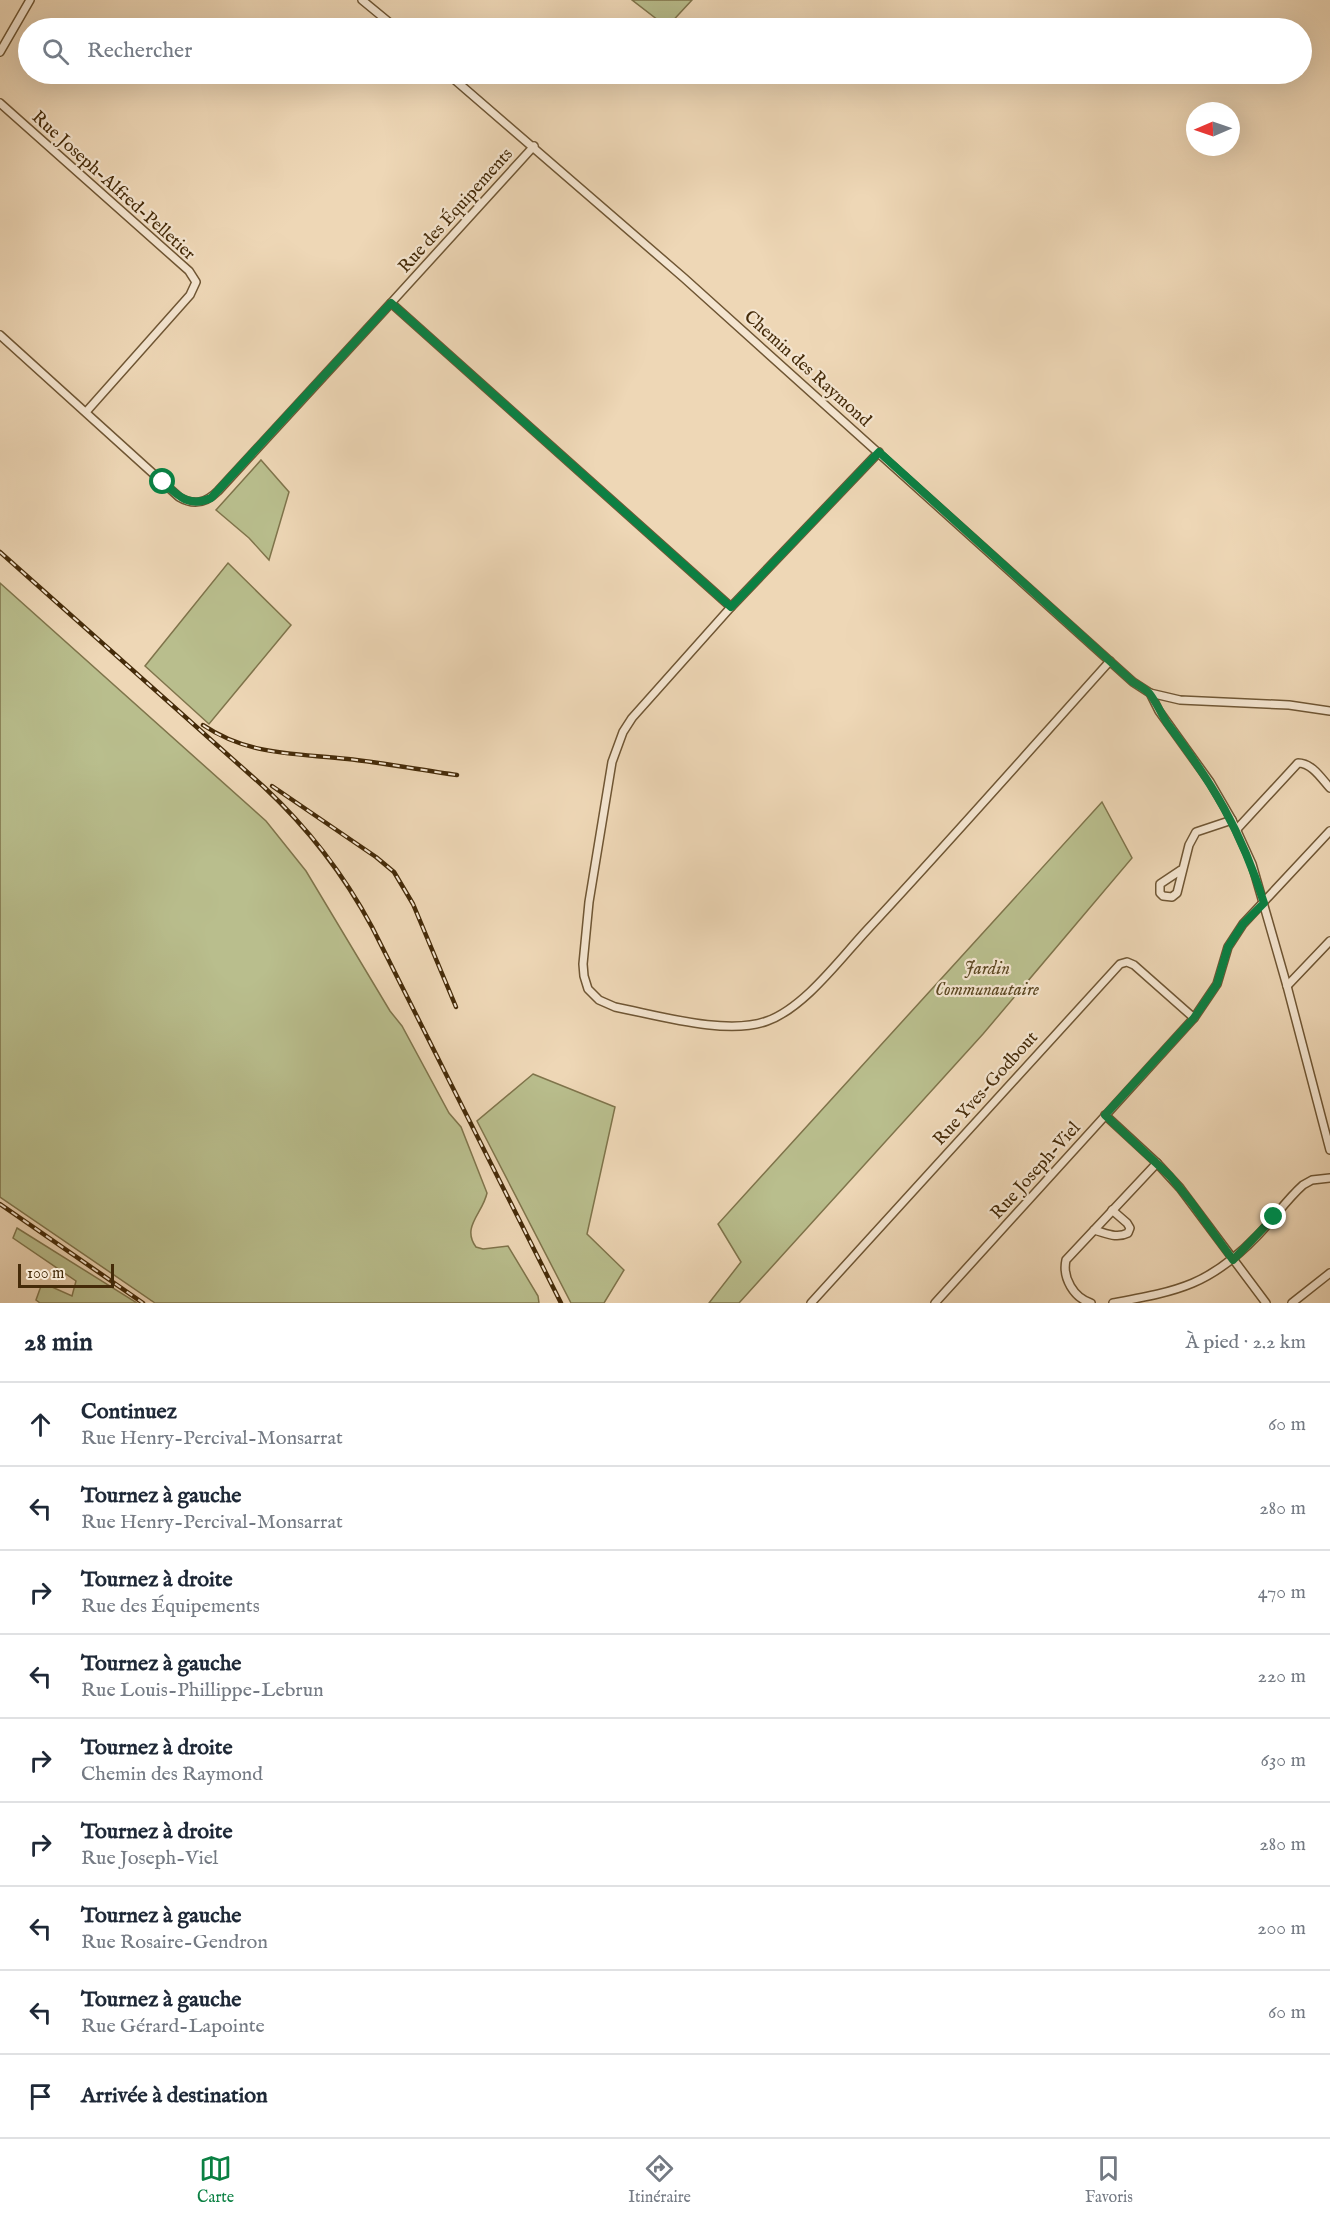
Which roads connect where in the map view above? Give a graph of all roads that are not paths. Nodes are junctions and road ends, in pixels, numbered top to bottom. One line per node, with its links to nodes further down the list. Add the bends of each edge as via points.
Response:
1 (30, 0): 3 (street)
2 (362, 0): 4 (street)
3 (20, 18)
4 (384, 18)
5 (18, 21): 6 (street)
6 (0, 52)
7 (460, 84): 9 (street, Chemin des Raymond)
8 (0, 103): 12 (street, Rue Joseph-Alfred-Pelletier, via 189,271 196,282 190,295)
9 (534, 146): 10 (street, Rue des Équipements); 13 (street, Chemin des Raymond)
10 (391, 303): 12 (street, Rue des Équipements, via 231,478 203,502 179,497); 14 (street)
11 (0, 335): 12 (street)
12 (86, 411)
13 (879, 452): 14 (street); 15 (street, Chemin des Raymond)
14 (731, 607): 15 (street, via 632,718 612,762 583,964 588,989 599,1000 615,1007 734,1027 760,1023 791,1008 883,913)
15 (1110, 661): 16 (street, Chemin des Raymond)
16 (1150, 693): 17 (street, via 1180,700); 19 (street, Chemin des Raymond)
17 (1330, 711)
18 (1330, 788): 20 (street, via 1311,768 1298,763)
19 (1232, 820): 20 (street, Chemin des Raymond); 22 (street, via 1196,832)
20 (1237, 829): 23 (street, Chemin des Raymond)
21 (1330, 831): 23 (street, Rue Joseph-Viel)
22 (1181, 870)
23 (1264, 903): 25 (street, Chemin des Raymond); 26 (street, Rue Joseph-Viel, via 1228,947 1217,984)
24 (1330, 941): 25 (street)
25 (1287, 986): 28 (street, Chemin des Raymond)
26 (1194, 1018): 27 (street, Rue Joseph-Viel); 35 (street, Rue Yves-Godbout, via 1134,965 1120,963)
27 (1105, 1115): 29 (street); 36 (street, Rue Joseph-Viel)
28 (1330, 1150)
29 (1157, 1163): 31 (street); 33 (street)
30 (1330, 1178): 33 (street, via 1312,1180 1294,1193)
31 (1112, 1210): 32 (street); 32 (street, via 1128,1223 1128,1233 1117,1236)
32 (1094, 1230): 37 (street, via 1066,1260 1064,1268 1074,1290)
33 (1233, 1260): 38 (street, via 1181,1289); 39 (street)
34 (1330, 1273): 40 (street)
35 (811, 1303)
36 (935, 1303)
37 (1091, 1303)
38 (1113, 1303)
39 (1266, 1303)
40 (1292, 1303)

